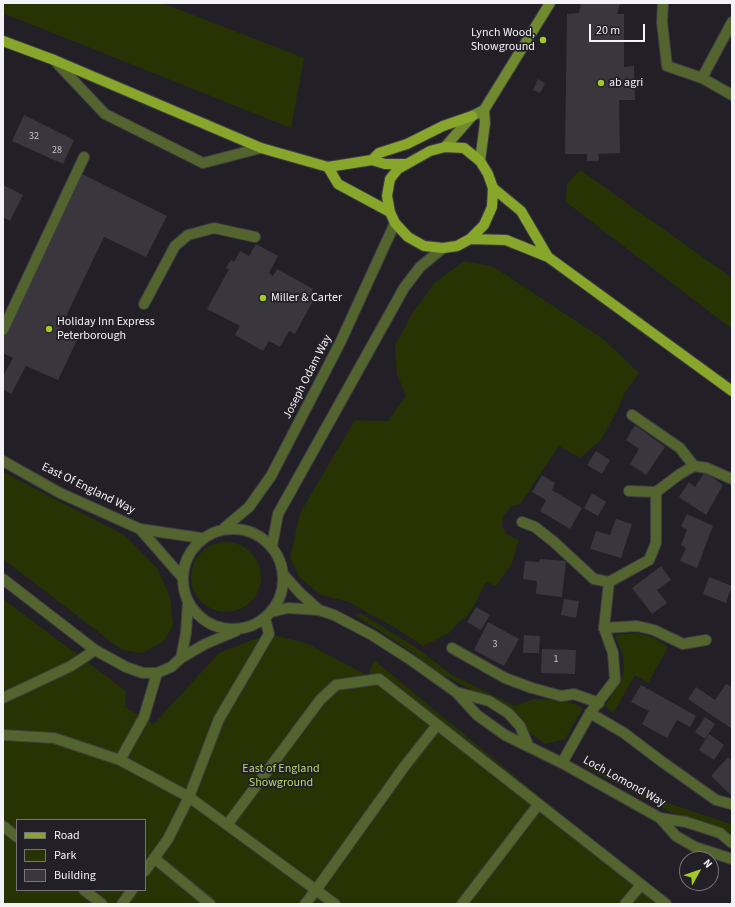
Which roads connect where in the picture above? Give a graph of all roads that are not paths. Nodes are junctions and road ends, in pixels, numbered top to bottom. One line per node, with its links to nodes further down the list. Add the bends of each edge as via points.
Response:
1 (550, 3): 8 (street)
2 (663, 3): 6 (street, via 662,22 667,66)
3 (732, 22): 6 (street)
4 (3, 41): 5 (main road)
5 (54, 60): 11 (main road); 11 (street, via 105,114 203,163)
6 (702, 78): 7 (street)
7 (732, 96)
8 (484, 110): 9 (street); 14 (street, via 485,123)
9 (472, 116): 10 (street); 13 (main road, via 379,153)
10 (445, 147): 14 (main road, via 464,148); 15 (main road)
11 (261, 148): 16 (main road)
12 (84, 157): 25 (street)
13 (372, 160): 15 (main road, via 385,164); 16 (main road)
14 (480, 161): 17 (main road, via 488,174)
15 (406, 164): 18 (main road, via 390,179 387,196)
16 (328, 167): 18 (main road, via 338,184)
17 (492, 188): 21 (main road, via 492,207 484,225); 23 (main road, via 521,211)
18 (390, 212): 19 (main road)
19 (395, 223): 22 (main road, via 408,237 424,246); 34 (street, Joseph Odam Way, via 340,343 274,470 249,507)
20 (255, 237): 24 (street, via 214,228 188,235 175,246)
21 (470, 239): 22 (main road, via 457,246); 23 (main road, via 506,240)
22 (443, 248): 37 (street, via 420,266 404,288 278,514)
23 (548, 257): 26 (main road)
24 (144, 304)
25 (3, 330)
26 (732, 391)
27 (632, 415): 29 (street, via 680,448)
28 (3, 461): 35 (street, East Of England Way, via 60,493)
29 (694, 466): 30 (street, via 707,468); 32 (street)
30 (732, 480)
31 (629, 491): 32 (street)
32 (656, 492): 41 (street, via 656,544 648,560)
33 (522, 522): 41 (street, via 535,527 554,542 594,579)
34 (224, 528): 36 (street); 37 (street, via 258,534)
35 (140, 529): 36 (street, East Of England Way); 39 (street, East Of England Way)
36 (201, 538): 39 (street, via 184,562)
37 (272, 546): 38 (street, via 280,559)
38 (283, 574): 43 (street, Loch Lomond Way); 44 (street, via 283,588 279,600)
39 (182, 577): 42 (street, via 183,590)
40 (3, 579): 49 (street)
41 (609, 582): 45 (street)
42 (188, 602): 46 (street, via 209,624 224,629); 50 (street)
43 (319, 610): 44 (street, Loch Lomond Way, via 288,608); 52 (street, Loch Lomond Way, via 372,635)
44 (268, 615): 46 (street, via 250,626); 61 (street, via 269,634 219,719)
45 (604, 628): 47 (street, via 637,626 654,630 684,644); 54 (street, via 613,653 615,680)
46 (239, 629): 50 (street)
47 (706, 640)
48 (452, 648): 54 (street, via 505,678 560,696 574,694)
49 (96, 650): 51 (street, via 126,667 143,673); 53 (street, via 71,666)
50 (181, 658): 51 (street, via 171,667)
51 (157, 673): 59 (street, via 144,717)
52 (456, 692): 58 (street, Loch Lomond Way, via 477,715 506,735); 58 (street, Loch Lomond Way, via 489,701 508,713 520,726)
53 (3, 698)
54 (599, 703): 55 (street)
55 (590, 713): 60 (street); 62 (street, via 624,733 716,800)
56 (437, 724): 63 (street); 66 (street, via 379,679 336,685 320,700); 73 (street)
57 (3, 735): 59 (street, via 54,738)
58 (528, 745): 60 (street, Loch Lomond Way)
59 (120, 760): 61 (street)
60 (562, 763): 64 (street, Loch Lomond Way)
61 (189, 797): 66 (street); 69 (street, via 168,839)
62 (731, 804)
63 (538, 805): 72 (street); 81 (street)
64 (660, 818): 68 (street, Loch Lomond Way, via 686,822 720,833); 70 (street, via 676,836 695,847)
65 (3, 826): 67 (street)
66 (227, 826): 73 (street)
67 (16, 836)
68 (732, 843)
69 (154, 858): 71 (street); 78 (street)
70 (732, 859)
71 (146, 870)
72 (641, 885): 82 (street); 83 (street)
73 (316, 890): 79 (street); 80 (street)
74 (85, 891): 76 (street)
75 (131, 891): 77 (street)
76 (102, 904)
77 (122, 904)
78 (210, 904)
79 (305, 904)
80 (334, 904)
81 (462, 904)
82 (625, 904)
83 (666, 904)

